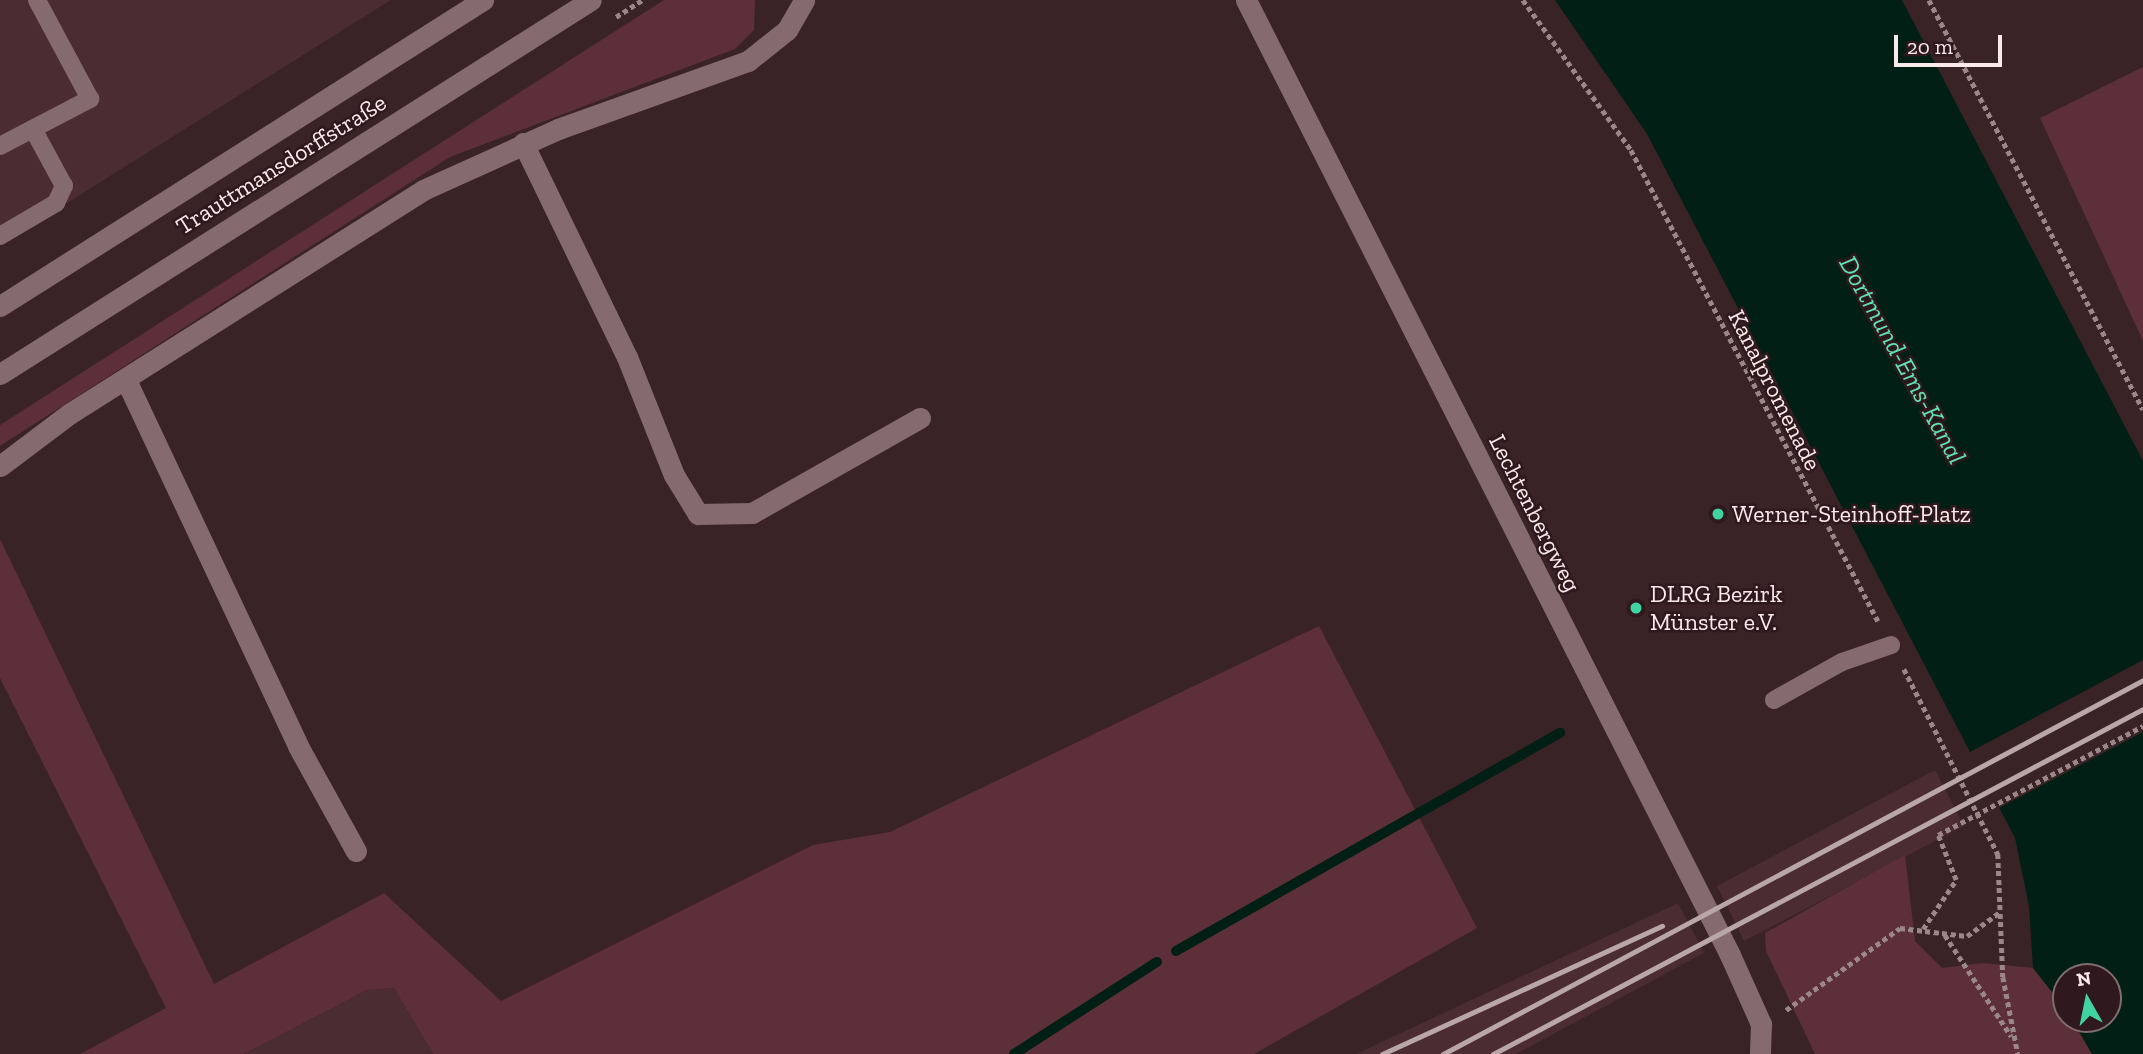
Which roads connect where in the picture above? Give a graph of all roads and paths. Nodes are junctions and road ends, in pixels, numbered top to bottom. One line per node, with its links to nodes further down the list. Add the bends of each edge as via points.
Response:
1 (37, 0): 8 (lane, via 90,99)
2 (483, 0): 12 (street, Trauttmansdorffstraße)
3 (591, 0): 13 (street, Trauttmansdorffstraße)
4 (804, 0): 9 (street, via 787,30 748,61)
5 (1246, 0): 25 (street, Lechtenbergweg)
6 (1523, 0): 18 (path, Kanalpromenade, via 1631,149)
7 (1929, 0): 15 (path)
8 (33, 129): 10 (lane); 11 (lane, via 64,186 56,203)
9 (523, 143): 14 (street, via 423,190); 16 (street, via 627,358 674,475 698,514 752,513)
10 (0, 146)
11 (0, 236)
12 (0, 306)
13 (0, 374)
14 (126, 380): 17 (street); 21 (street, via 298,746)
15 (2143, 409)
16 (920, 418)
17 (0, 466)
18 (1891, 645): 19 (lane, via 1842,662); 22 (path, Kanalpromenade, via 1989,825 1998,854)
19 (1774, 700)
20 (2143, 726): 23 (path, via 1938,835 1956,880)
21 (356, 851)
22 (2000, 912): 24 (path, via 1967,936); 26 (path, Kanalpromenade)
23 (1923, 929): 24 (path); 25 (path, via 1900,928 1836,979)
24 (1945, 934): 26 (path)
25 (1761, 1024): 27 (street, Lechtenbergweg)
26 (2013, 1038): 28 (path, Kanalpromenade)
27 (1764, 1052)
28 (2018, 1054)

